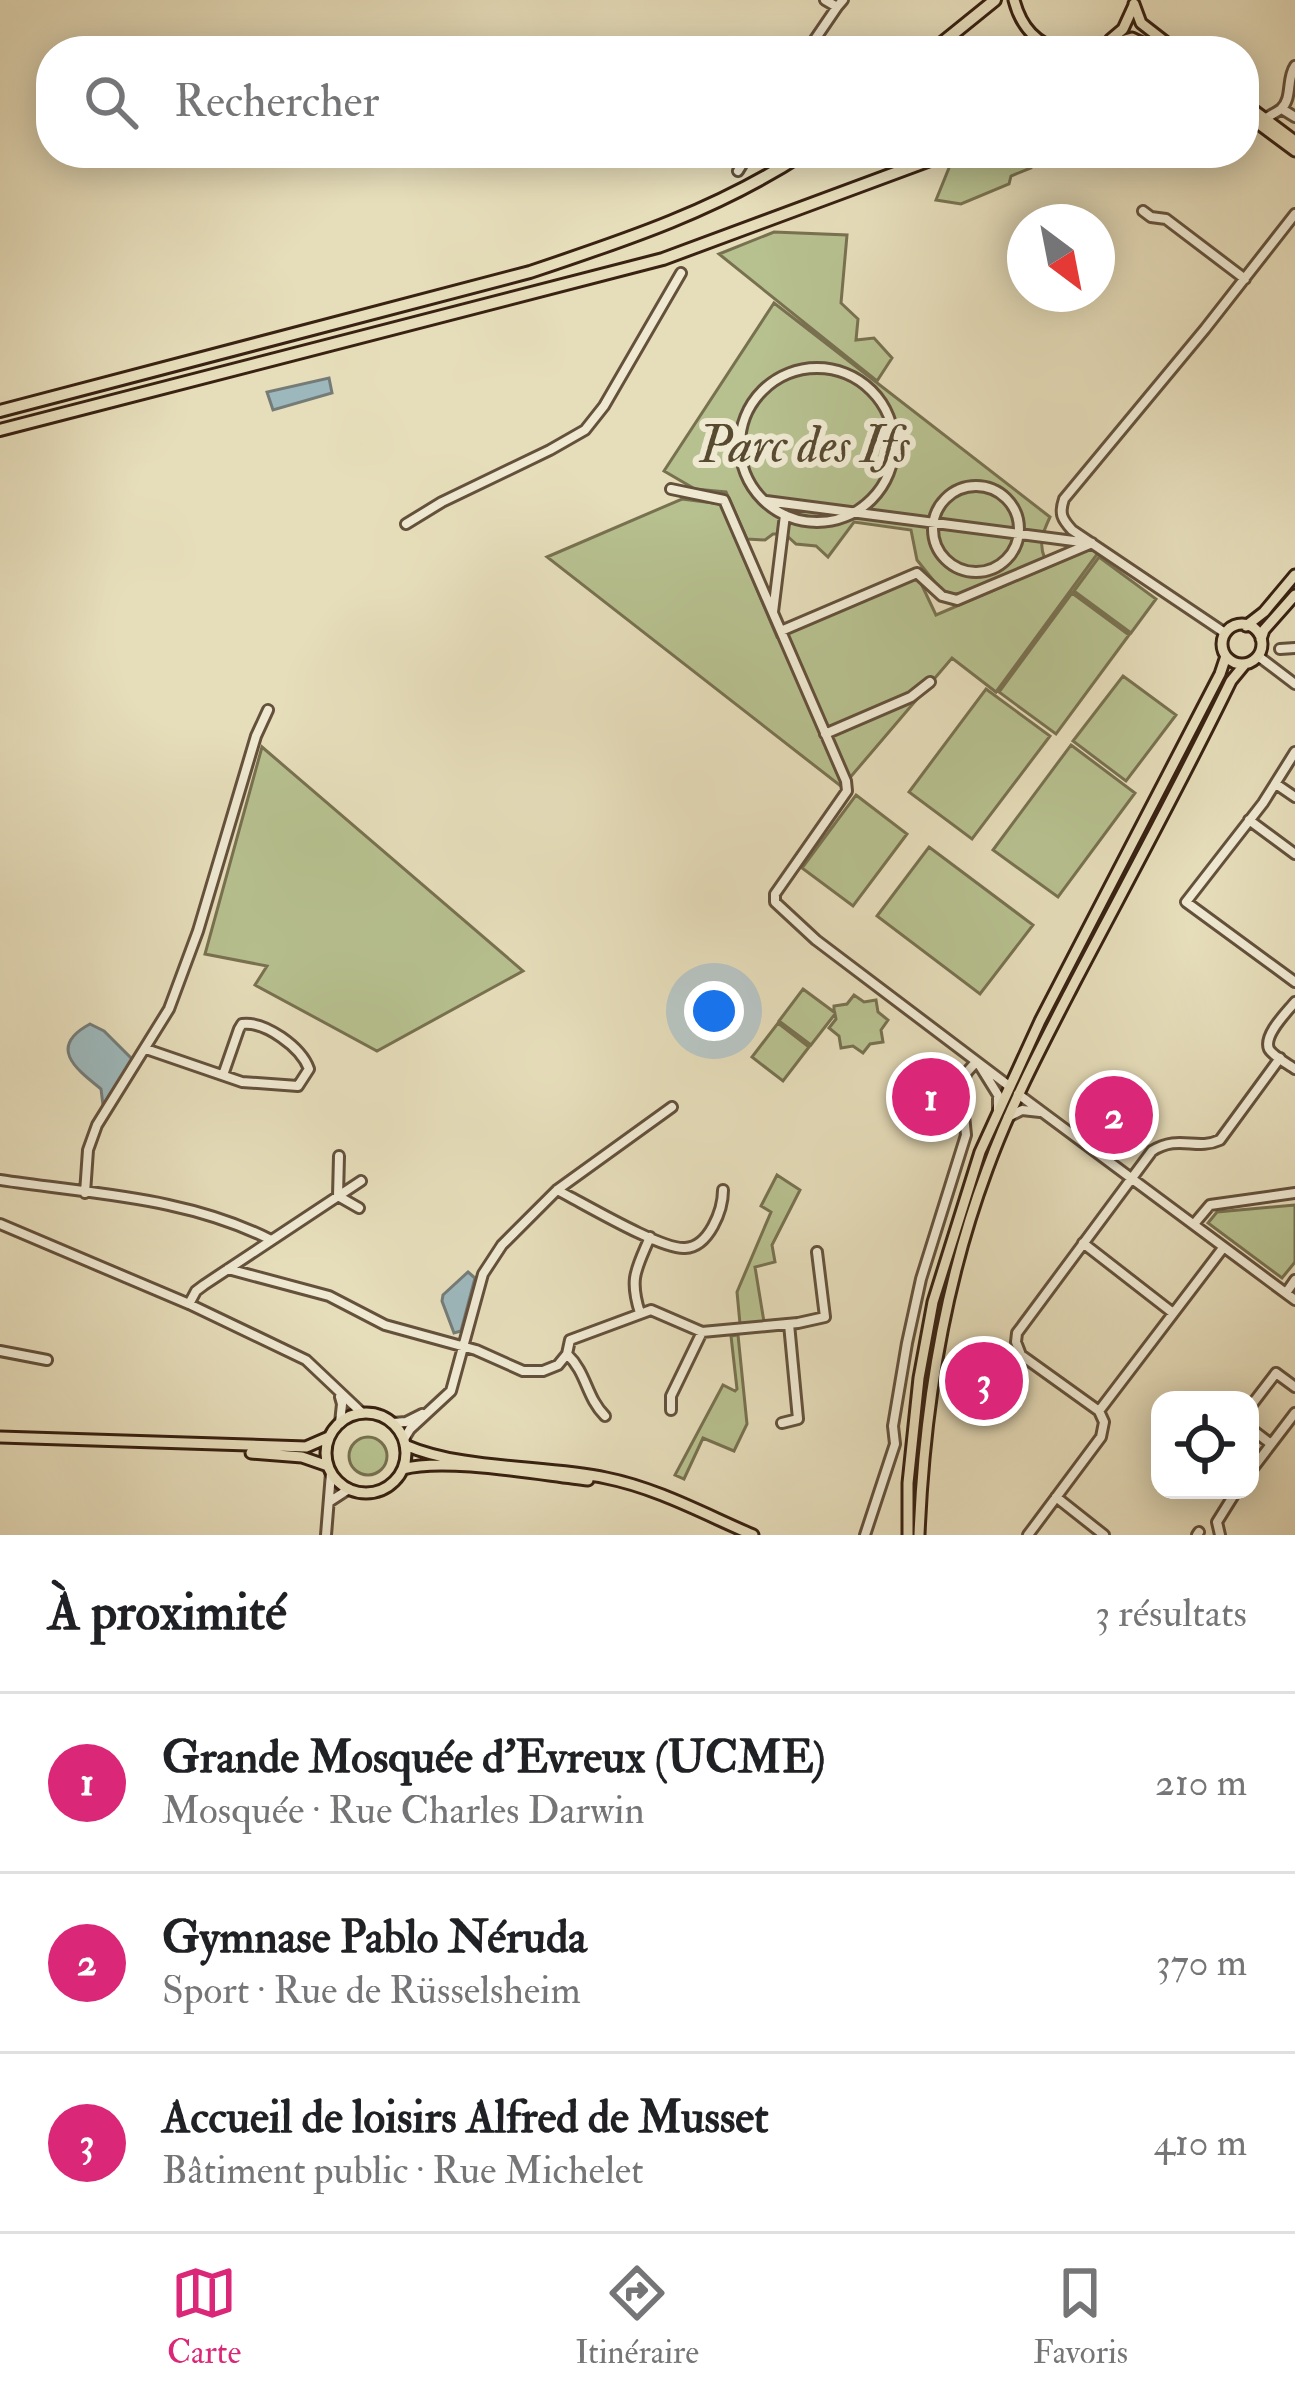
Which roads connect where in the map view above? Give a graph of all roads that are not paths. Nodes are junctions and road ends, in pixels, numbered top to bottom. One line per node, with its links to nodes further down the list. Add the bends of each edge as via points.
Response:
1 (825, 0): 5 (street)
2 (995, 0): 7 (highway)
3 (1014, 0): 8 (main road)
4 (1135, 2): 9 (main road); 10 (main road, via 1141,23)
5 (840, 4): 6 (street)
6 (818, 36)
7 (951, 36)
8 (1033, 36)
9 (1114, 36)
10 (1158, 36)
11 (1295, 66): 12 (street)
12 (1282, 109): 14 (street); 15 (street)
13 (1259, 114): 15 (main road)
14 (1295, 117)
15 (1265, 119): 17 (main road)
16 (1259, 124): 18 (main road)
17 (1295, 141)
18 (1295, 151)
19 (740, 168): 22 (street)
20 (780, 168): 29 (highway, via 686,217 530,272)
21 (908, 168): 30 (highway, via 662,259)
22 (738, 171)
23 (1143, 212): 26 (street, via 1166,219)
24 (1295, 214): 26 (street)
25 (681, 273): 35 (street, via 584,430)
26 (1245, 279): 38 (street, via 1064,500 1061,517)
27 (865, 367): 28 (street)
28 (854, 376): 32 (street, via 800,370 754,400 740,452); 33 (street, via 883,404 895,443 885,482)
29 (0, 411)
30 (0, 430)
31 (671, 489): 43 (street, via 724,500)
32 (764, 501): 33 (street); 34 (street)
33 (857, 511): 34 (street, via 821,522); 36 (street)
34 (785, 515): 43 (street)
35 (406, 524)
36 (933, 524): 37 (street); 37 (street, via 938,552 970,572 998,567); 37 (street, via 950,495 982,486 1011,503)
37 (1019, 535): 38 (street)
38 (1091, 543): 40 (street, via 965,598); 46 (street)
39 (1295, 575): 44 (main road)
40 (936, 592): 42 (street); 45 (street, via 917,573)
41 (1295, 595): 47 (main road)
42 (923, 597)
43 (773, 614): 45 (street)
44 (1246, 626): 46 (main road); 47 (main road)
45 (781, 631): 56 (street)
46 (1225, 633): 50 (main road)
47 (1261, 639): 51 (main road)
48 (1295, 648): 49 (street)
49 (1280, 649)
50 (1226, 656): 52 (main road); 69 (main road)
51 (1258, 656): 52 (main road); 54 (street)
52 (1245, 664): 69 (main road)
53 (930, 682): 56 (street)
54 (1295, 684)
55 (268, 710): 64 (street, via 170,1009)
56 (825, 734): 66 (street, via 848,791 775,902)
57 (1295, 752): 58 (street)
58 (1276, 784): 59 (street); 60 (street)
59 (1295, 797)
60 (1249, 820): 61 (street); 62 (street, via 1186,902)
61 (1295, 854)
62 (1295, 982)
63 (1295, 1002): 65 (street, via 1268,1039)
64 (146, 1049): 68 (street); 79 (street, via 97,1125)
65 (1280, 1058): 67 (street); 75 (street, via 1220,1140 1161,1146)
66 (978, 1063): 69 (street); 72 (street); 130 (street, via 961,1086 966,1135 921,1279 895,1444)
67 (1295, 1070)
68 (223, 1075): 68 (street, via 298,1086 309,1069 269,1029 250,1022 239,1029)
69 (1017, 1088): 71 (street); 72 (main road)
70 (672, 1107): 77 (street)
71 (1037, 1112): 72 (street); 75 (street)
72 (1003, 1113): 131 (main road, via 967,1191 934,1302 917,1399); 132 (main road, via 946,1305)
73 (339, 1156): 81 (street)
74 (0, 1180): 79 (street)
75 (1131, 1180): 84 (street); 87 (street)
76 (361, 1181): 81 (street)
77 (556, 1190): 85 (street); 99 (street, via 490,1262)
78 (723, 1190): 85 (street, via 723,1206 691,1249)
79 (85, 1193): 86 (street, via 211,1214)
80 (1295, 1193): 84 (street, via 1210,1205)
81 (338, 1196): 82 (street); 86 (street)
82 (359, 1208)
83 (0, 1224): 94 (street)
84 (1193, 1224): 88 (street)
85 (650, 1237): 96 (street, via 634,1275)
86 (271, 1240): 90 (street)
87 (1083, 1243): 95 (street); 108 (street, via 1016,1342 1021,1355)
88 (1223, 1248): 92 (street); 95 (street)
89 (817, 1252): 97 (street, via 824,1317)
90 (228, 1269): 94 (street); 99 (street)
91 (1295, 1280): 92 (street)
92 (1286, 1293): 93 (street)
93 (1295, 1300)
94 (189, 1304): 103 (street, via 306,1360)
95 (1173, 1312): 108 (street)
96 (640, 1313): 98 (street, via 651,1310); 101 (street, via 570,1340)
97 (789, 1324): 98 (street); 114 (street, via 798,1419)
98 (702, 1332): 107 (street)
99 (463, 1346): 101 (street, via 533,1372); 106 (street, via 451,1391)
100 (0, 1351): 102 (street)
101 (567, 1354): 111 (street)
102 (47, 1360)
103 (333, 1385): 109 (street); 112 (street)
104 (1295, 1388): 105 (street, via 1276,1373)
105 (1259, 1395)
106 (434, 1408): 113 (street); 118 (street)
107 (671, 1410)
108 (1099, 1411): 124 (street, via 1101,1437)
109 (362, 1413): 112 (main road); 113 (main road)
110 (1295, 1413): 119 (street)
111 (605, 1417)
112 (340, 1423): 116 (main road)
113 (392, 1423): 118 (main road)
114 (782, 1423)
115 (1259, 1435): 119 (street)
116 (329, 1437): 117 (main road, via 306,1447); 122 (main road)
117 (0, 1440): 122 (main road, via 302,1457)
118 (404, 1442): 121 (main road); 129 (main road, via 443,1456 610,1478)
119 (1271, 1444): 120 (street)
120 (1259, 1460)
121 (403, 1469): 123 (main road, via 383,1490); 128 (main road, via 454,1466 602,1482)
122 (330, 1470): 123 (main road); 126 (street)
123 (349, 1490): 126 (street)
124 (1056, 1497): 133 (street); 134 (street)
125 (1230, 1499): 135 (street, via 1217,1522)
126 (328, 1502): 127 (street)
127 (326, 1535)
128 (743, 1535)
129 (753, 1535)
130 (865, 1535)
131 (908, 1535)
132 (919, 1535)
133 (1028, 1535)
134 (1104, 1535)
135 (1220, 1535)

